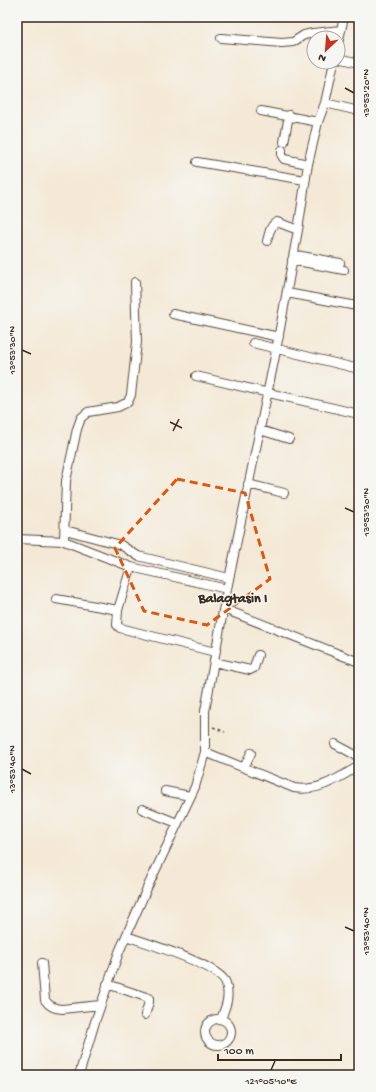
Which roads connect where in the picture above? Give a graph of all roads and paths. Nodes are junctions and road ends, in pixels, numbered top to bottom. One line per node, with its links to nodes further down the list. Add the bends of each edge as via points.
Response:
1 (344, 17): 2 (street)
2 (341, 30)
3 (306, 34): 4 (street, via 293,42 282,43)
4 (221, 38)
5 (346, 60): 6 (street)
6 (359, 64)
7 (332, 70): 8 (street)
8 (325, 103): 10 (street); 12 (street)
9 (261, 111): 11 (street)
10 (359, 111)
11 (289, 115): 12 (street); 14 (street, via 282,156 284,159)
12 (318, 122): 14 (street)
13 (197, 162): 15 (street)
14 (308, 164): 15 (street)
15 (305, 180): 16 (street)
16 (298, 230): 17 (street, via 277,222 272,226); 18 (street)
17 (267, 241)
18 (293, 257): 19 (street); 21 (street)
19 (342, 267)
20 (135, 282): 35 (street, via 136,342 132,395 128,402 118,407 88,412 81,418 66,481)
21 (287, 292): 22 (street); 24 (street)
22 (357, 306)
23 (173, 314): 24 (street)
24 (279, 337): 26 (street)
25 (253, 343): 26 (street)
26 (276, 350): 27 (street); 29 (street)
27 (359, 369)
28 (196, 376): 29 (street)
29 (267, 393): 30 (street); 31 (street)
30 (359, 414)
31 (260, 430): 32 (street); 33 (street)
32 (289, 439)
33 (248, 484): 34 (street); 39 (street)
34 (284, 493)
35 (64, 530): 37 (street); 39 (street, via 121,545 138,556)
36 (17, 539): 37 (street)
37 (64, 542): 38 (street)
38 (130, 567): 40 (street); 43 (street)
39 (229, 578): 40 (street)
40 (227, 589): 42 (street)
41 (56, 599): 43 (street)
42 (224, 609): 44 (street); 47 (street)
43 (118, 610): 44 (street, via 117,625 120,628)
44 (215, 652): 46 (street)
45 (258, 655): 46 (street, via 254,668 250,670)
46 (214, 662): 48 (street)
47 (359, 662)
48 (204, 723): 49 (path); 51 (street)
49 (225, 732)
50 (335, 744): 53 (street)
51 (205, 752): 55 (street); 57 (street)
52 (251, 753): 55 (street)
53 (359, 757)
54 (359, 766): 55 (street, via 320,786 304,790)
55 (244, 768)
56 (165, 791): 57 (street)
57 (190, 796): 59 (street)
58 (142, 809): 59 (street)
59 (178, 823): 60 (street)
60 (126, 936): 62 (street); 65 (street, via 190,959 215,972 226,982 228,999)
61 (42, 963): 63 (street, via 45,1000 48,1004 57,1009)
62 (107, 984): 63 (street); 64 (street, via 148,998)
63 (100, 1006): 66 (street)
64 (145, 1015)
65 (221, 1019)
66 (79, 1075)

